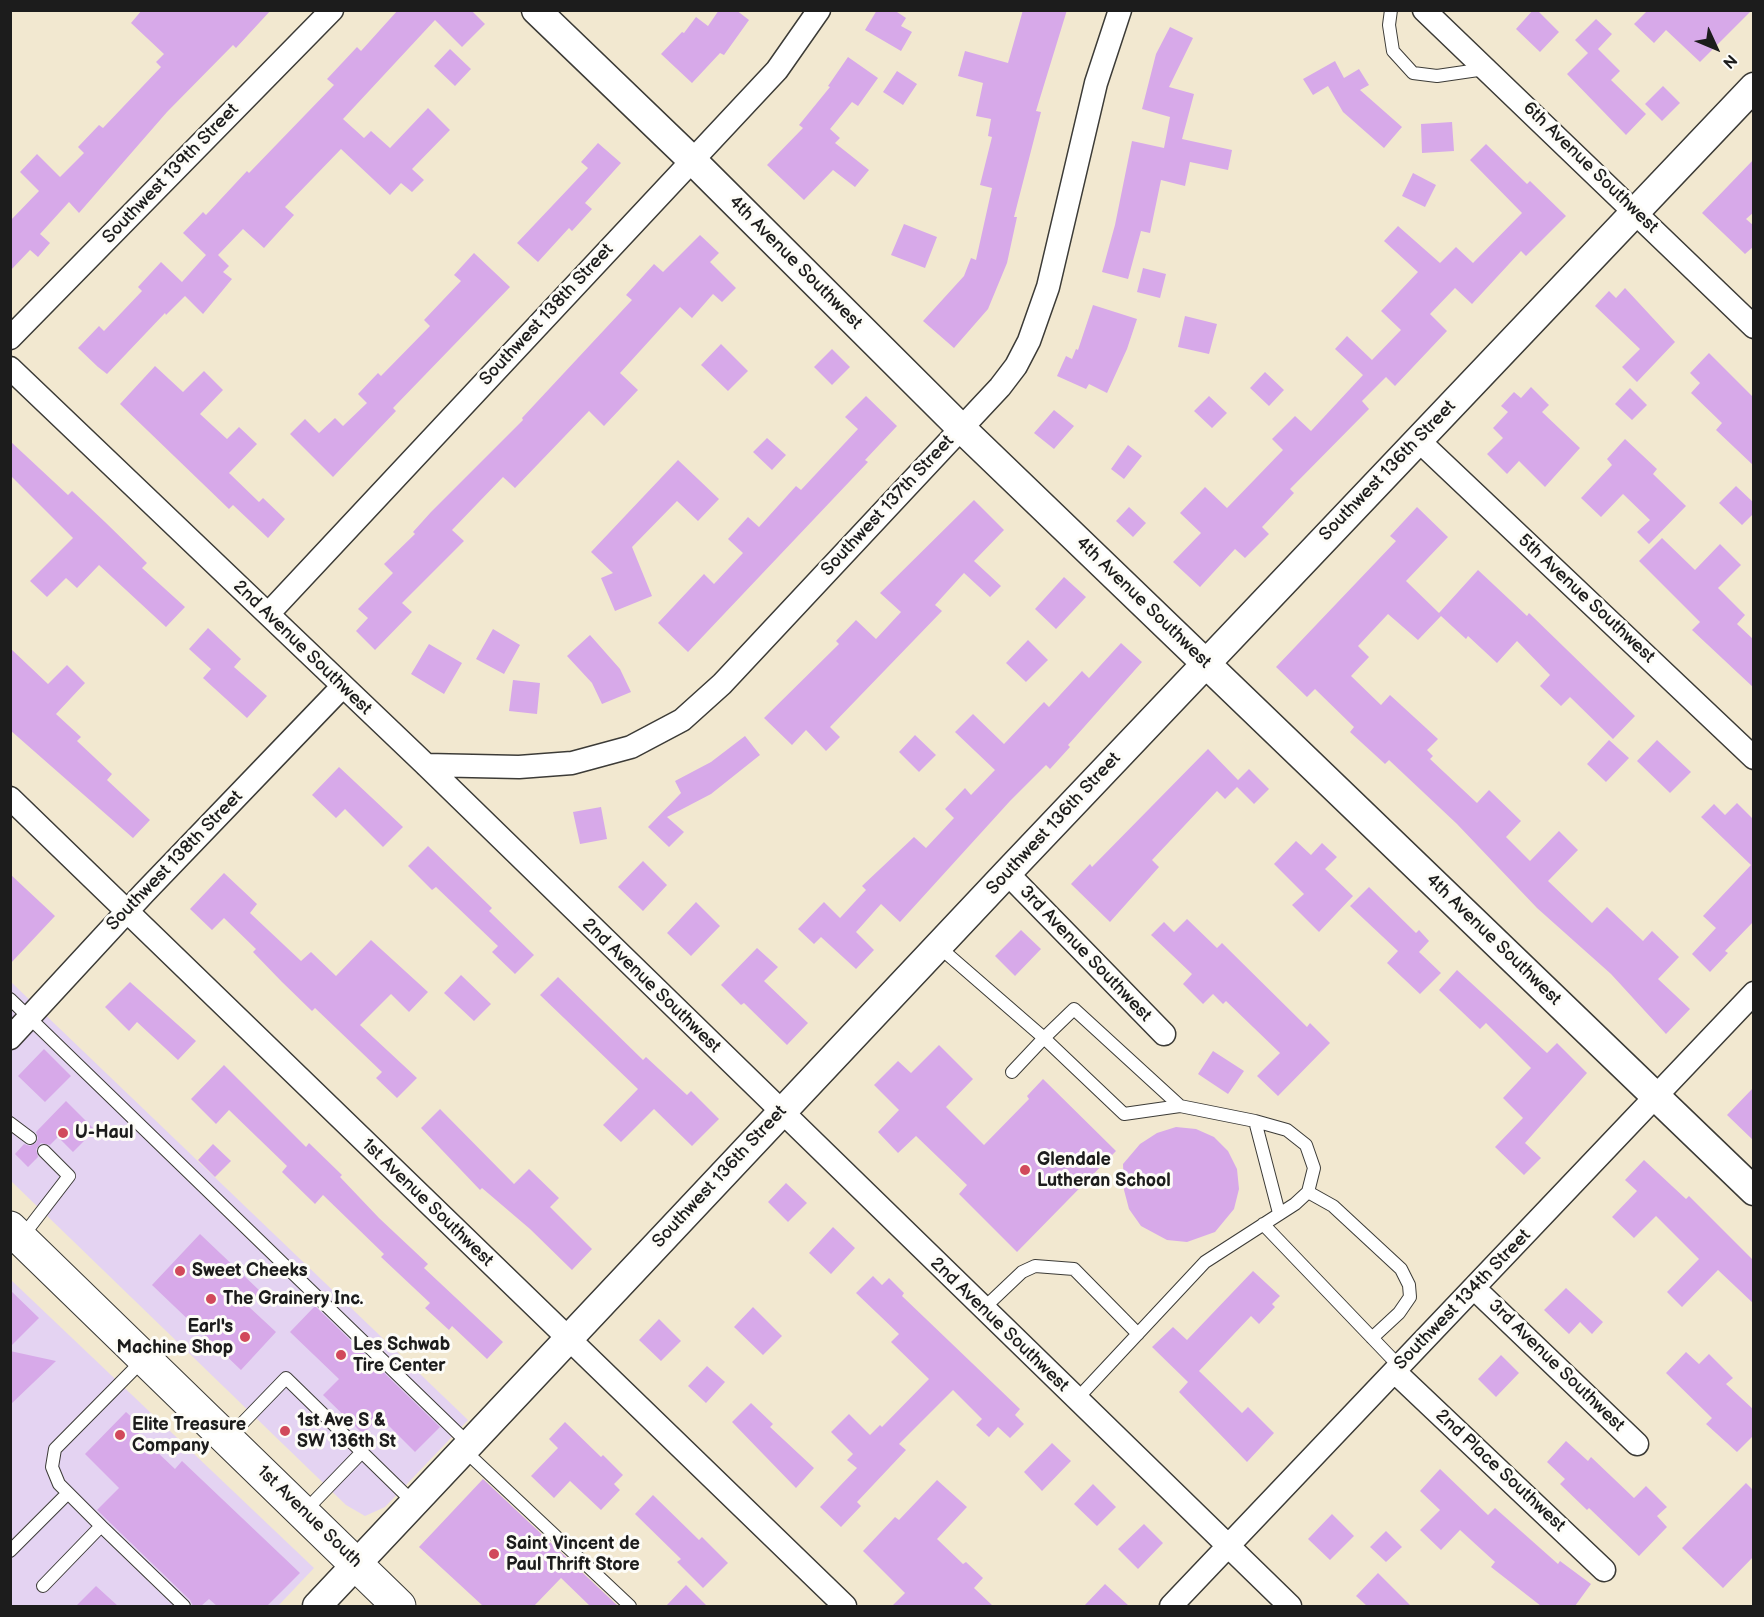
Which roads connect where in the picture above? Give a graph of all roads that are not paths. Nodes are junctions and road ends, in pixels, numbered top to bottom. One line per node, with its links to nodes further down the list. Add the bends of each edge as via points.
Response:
1 (332, 10): 12 (street, Southwest 139th Street)
2 (536, 10): 9 (street, 4th Avenue Southwest)
3 (819, 10): 9 (street, Southwest 138th Street, via 777,70)
4 (1120, 10): 14 (street, Southwest 137th Street, via 1096,83 1048,287 1029,341 1000,387)
5 (1391, 10): 7 (lane, via 1389,31 1393,51 1413,73 1437,76)
6 (1439, 15): 7 (street, 6th Avenue Southwest)
7 (1485, 69): 10 (street, 6th Avenue Southwest)
8 (1754, 87): 10 (street, Southwest 136th Street)
9 (692, 160): 14 (street, 4th Avenue Southwest); 16 (street, Southwest 138th Street)
10 (1636, 211): 11 (street, 6th Avenue Southwest); 15 (street, Southwest 136th Street)
11 (1754, 327)
12 (10, 338)
13 (10, 368): 16 (street, 2nd Avenue Southwest)
14 (961, 428): 17 (street, 4th Avenue Southwest); 20 (street, Southwest 137th Street, via 722,684 682,720 631,747 572,763 519,767)
15 (1418, 440): 17 (street, Southwest 136th Street); 19 (street, 5th Avenue Southwest)
16 (268, 614): 18 (street, 2nd Avenue Southwest)
17 (1206, 663): 22 (street, Southwest 136th Street); 32 (street, 4th Avenue Southwest)
18 (342, 687): 20 (street, 2nd Avenue Southwest); 23 (street, Southwest 138th Street)
19 (1754, 758)
20 (426, 765): 34 (street, 2nd Avenue Southwest)
21 (10, 798): 23 (street, 1st Avenue Southwest)
22 (1007, 873): 24 (street, Southwest 136th Street); 28 (street, 3rd Avenue Southwest)
23 (127, 911): 27 (street, Southwest 138th Street); 48 (street, 1st Avenue Southwest)
24 (938, 946): 30 (lane); 34 (street, Southwest 136th Street)
25 (1754, 993): 32 (street, Southwest 134th Street)
26 (10, 999): 27 (lane)
27 (29, 1018): 29 (street, Southwest 138th Street); 54 (lane)
28 (1164, 1034)
29 (10, 1038)
30 (1044, 1038): 31 (lane); 33 (lane, via 1124,1114); 33 (lane, via 1074,1009)
31 (1012, 1072)
32 (1656, 1096): 39 (street, 4th Avenue Southwest); 44 (street, Southwest 134th Street)
33 (1180, 1106): 35 (lane)
34 (781, 1113): 45 (street, 2nd Avenue Southwest); 48 (street, Southwest 136th Street)
35 (1255, 1121): 40 (lane, via 1287,1130 1306,1146 1314,1168); 41 (lane)
36 (10, 1123): 37 (lane)
37 (30, 1138)
38 (44, 1151): 43 (lane, via 69,1176)
39 (1754, 1191)
40 (1308, 1192): 41 (lane); 47 (lane, via 1334,1206 1401,1269 1409,1285 1410,1297 1399,1313)
41 (1279, 1213): 42 (lane)
42 (1263, 1224): 46 (lane, via 1205,1262); 47 (lane)
43 (16, 1233): 49 (main road, 1st Avenue South)
44 (1475, 1289): 50 (street, Southwest 134th Street); 53 (street, 3rd Avenue Southwest)
45 (982, 1309): 46 (lane, via 1022,1272 1035,1266 1074,1269); 51 (street, 2nd Avenue Southwest)
46 (1138, 1334): 51 (lane)
47 (1372, 1338): 50 (lane)
48 (568, 1340): 54 (street, Southwest 136th Street); 69 (street, 1st Avenue Southwest)
49 (144, 1358): 52 (main road, 1st Avenue South); 56 (lane, via 55,1449 52,1467 58,1484)
50 (1398, 1370): 60 (street, Southwest 134th Street); 63 (street, 2nd Place Southwest)
51 (1076, 1400): 60 (street, 2nd Avenue Southwest)
52 (228, 1438): 55 (lane, via 286,1378); 58 (main road, 1st Avenue South)
53 (1637, 1444)
54 (466, 1447): 57 (street, Southwest 136th Street); 68 (lane)
55 (362, 1452): 57 (lane); 58 (lane)
56 (68, 1493): 59 (lane); 61 (lane)
57 (415, 1504): 62 (street, Southwest 136th Street)
58 (304, 1512): 62 (main road, 1st Avenue South)
59 (101, 1526): 64 (lane); 65 (lane)
60 (1228, 1548): 70 (street, Southwest 134th Street); 71 (street, 2nd Avenue Southwest)
61 (10, 1551)
62 (358, 1564): 66 (street, Southwest 136th Street); 67 (main road, 1st Avenue South)
63 (1604, 1570)
64 (43, 1586)
65 (184, 1606)
66 (317, 1606)
67 (399, 1606)
68 (630, 1606)
69 (845, 1606)
70 (1171, 1606)
71 (1290, 1606)

